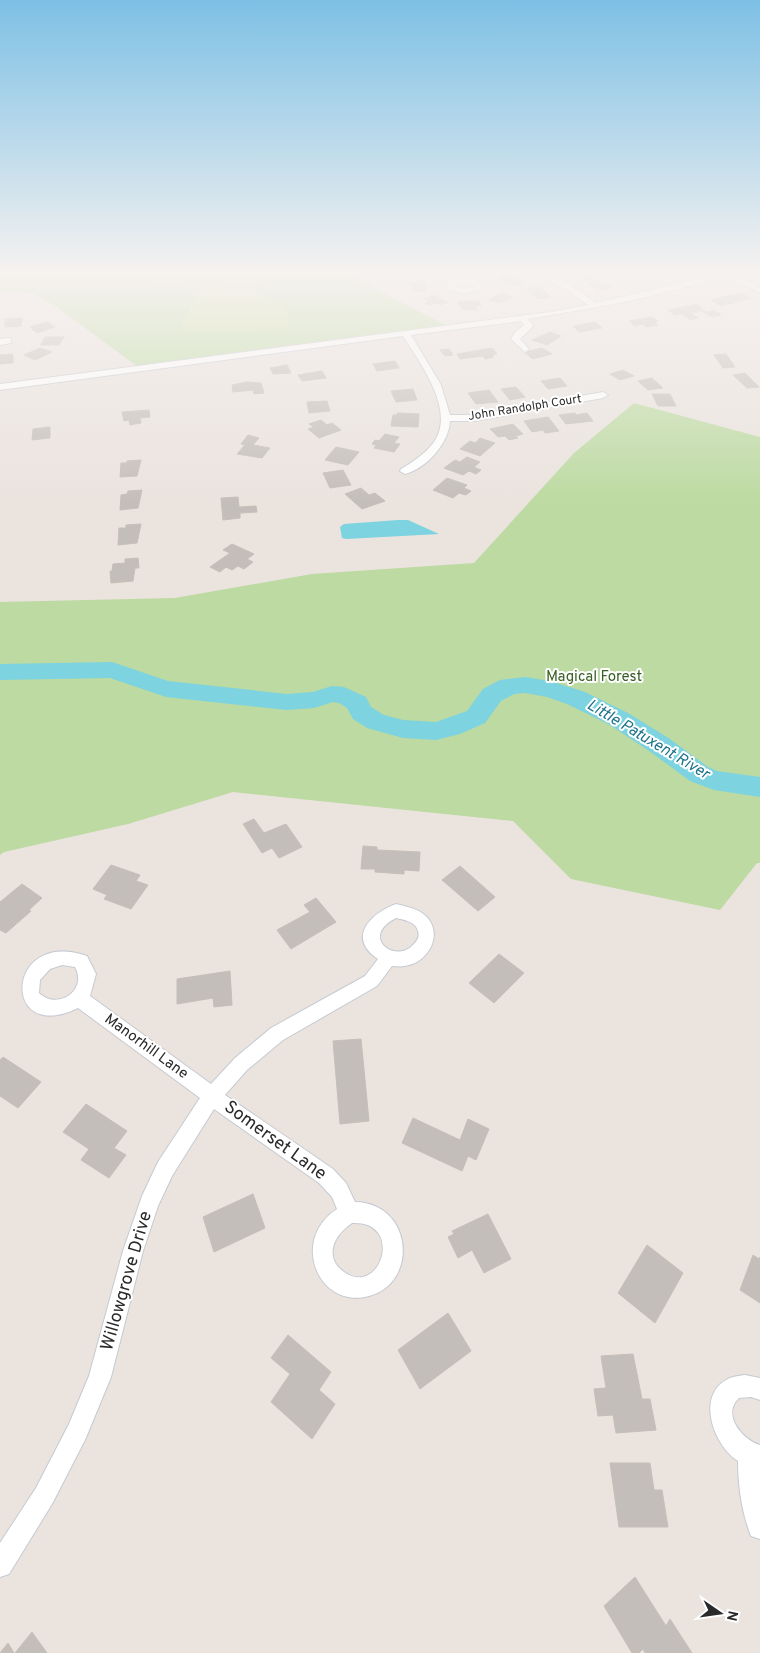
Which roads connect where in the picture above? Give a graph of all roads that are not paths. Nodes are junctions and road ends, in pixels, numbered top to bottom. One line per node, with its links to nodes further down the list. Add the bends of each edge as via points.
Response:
1 (276, 350): 3 (street)
2 (415, 350): 5 (street, via 444,402)
3 (0, 387)
4 (603, 395): 5 (street, John Randolph Court, via 485,416)
5 (447, 418): 6 (street, via 434,449)
6 (406, 472)
7 (388, 958): 9 (street, Willowgrove Drive, via 371,981 277,1034 241,1064)
8 (79, 998): 9 (street, Manorhill Lane)
9 (212, 1096): 10 (street, Somerset Lane, via 326,1176 339,1190); 14 (street, Willowgrove Drive, via 165,1169 149,1203 132,1251 100,1377 77,1432 44,1496)
10 (349, 1213)
11 (760, 1390): 12 (street, via 740,1385 728,1393 722,1406 727,1436 736,1448)
12 (755, 1456): 13 (street, via 750,1482)
13 (760, 1527)
14 (0, 1565)

